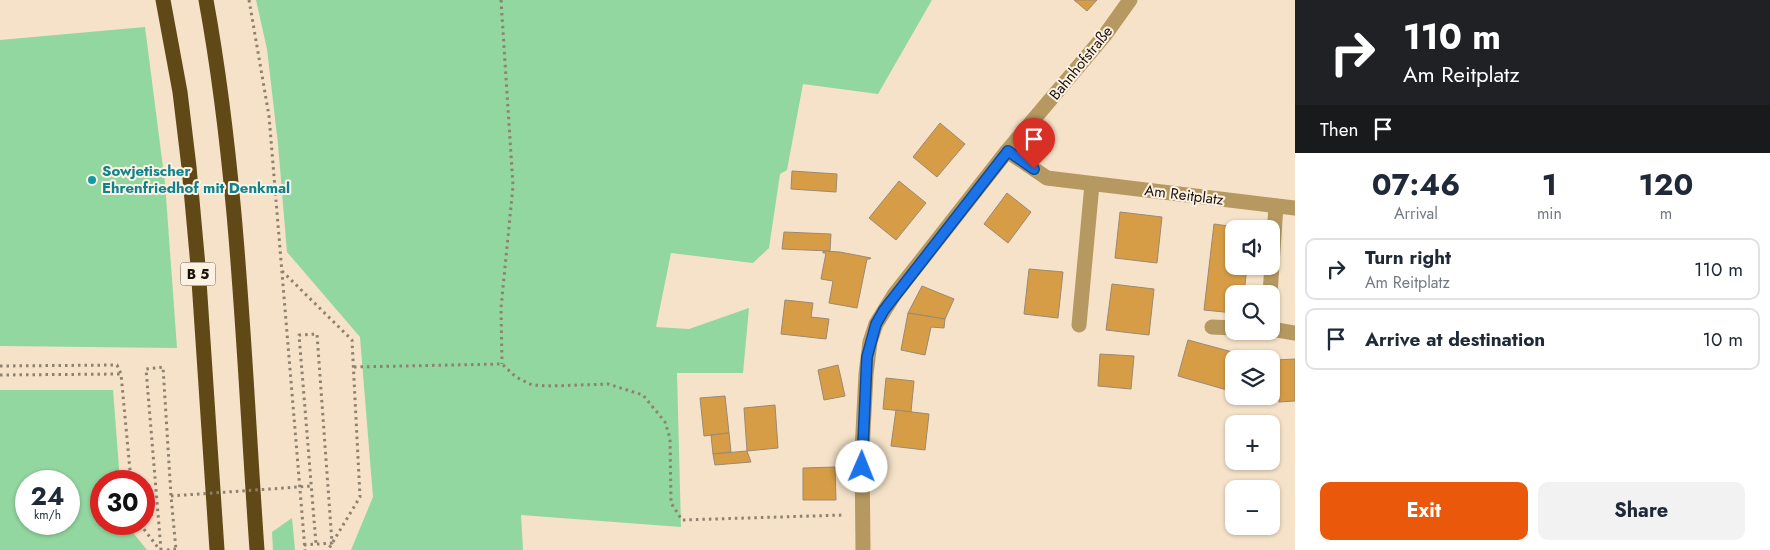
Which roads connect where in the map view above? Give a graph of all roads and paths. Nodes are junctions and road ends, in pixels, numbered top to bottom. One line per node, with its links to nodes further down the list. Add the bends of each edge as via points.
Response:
1 (163, 0): 34 (highway, B 5, via 180,92 189,167)
2 (206, 0): 35 (highway, B 5, via 229,168)
3 (249, 0): 10 (path, via 269,116)
4 (501, 0): 17 (path, via 513,186 501,308)
5 (1130, 0): 6 (street, Bahnhofstraße, via 1105,35)
6 (1008, 151): 7 (street, Am Reitplatz, via 1047,178); 26 (street, Bahnhofstraße, via 894,295 876,324 866,374)
7 (1092, 184): 8 (street, Am Reitplatz); 12 (street)
8 (1276, 206): 9 (street, Am Reitplatz); 11 (street)
9 (1295, 208)
10 (282, 271): 19 (path, via 352,340); 30 (path)
11 (1271, 285)
12 (1079, 325)
13 (1212, 327): 14 (street)
14 (1225, 328)
15 (1280, 332): 16 (street)
16 (1295, 333)
17 (502, 364): 19 (path); 26 (path, via 516,377 532,385 608,384 642,395 665,422 670,438 671,503 682,520)
18 (0, 366): 20 (path, via 117,365)
19 (354, 366): 28 (path, via 360,498)
20 (121, 372): 21 (path); 22 (path)
21 (0, 375)
22 (130, 470)
23 (312, 486): 24 (path, bridge); 28 (path, via 300,335 317,334); 29 (path)
24 (171, 496): 25 (path, via 163,367 146,370); 33 (path)
25 (157, 514): 31 (path)
26 (862, 515): 38 (street, Bahnhofstraße)
27 (148, 535): 31 (path)
28 (332, 543): 29 (path); 37 (path)
29 (316, 544): 30 (path)
30 (304, 545): 36 (path)
31 (160, 550)
32 (167, 550): 33 (path)
33 (176, 550)
34 (217, 550)
35 (257, 550)
36 (305, 550)
37 (328, 550)
38 (863, 550)

